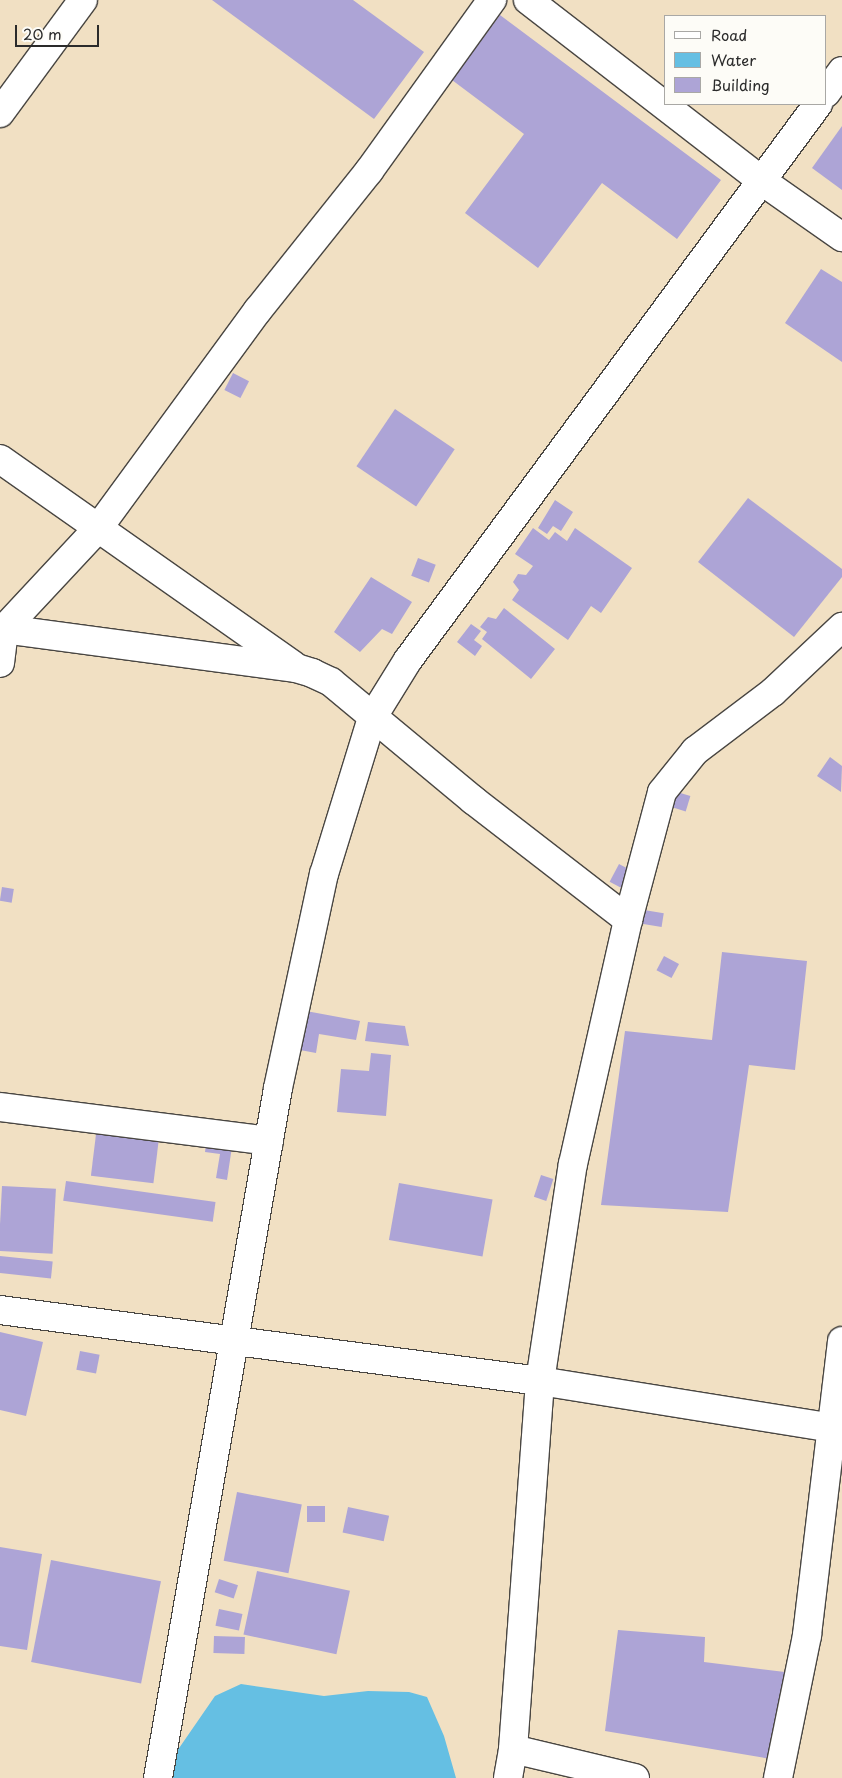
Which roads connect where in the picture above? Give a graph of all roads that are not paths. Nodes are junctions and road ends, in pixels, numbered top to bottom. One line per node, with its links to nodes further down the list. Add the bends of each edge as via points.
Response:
1 (83, 0): 7 (street)
2 (492, 0): 11 (street, via 369,171 258,310)
3 (528, 0): 8 (street)
4 (842, 71): 5 (street)
5 (827, 92)
6 (817, 105): 8 (street)
7 (0, 113)
8 (762, 181): 9 (street); 16 (street, via 408,660)
9 (842, 236)
10 (0, 460): 11 (street)
11 (99, 527): 13 (street); 15 (street)
12 (842, 627): 17 (street, via 773,692 695,751 662,792)
13 (2, 629): 14 (street); 15 (street)
14 (0, 663)
15 (296, 668): 16 (street, via 331,682)
16 (372, 718): 17 (street); 19 (street, via 324,874)
17 (628, 920): 23 (street, via 573,1164)
18 (0, 1107): 19 (street)
19 (269, 1141): 21 (street)
20 (0, 1310): 21 (street)
21 (234, 1339): 23 (street); 26 (street)
22 (842, 1340): 24 (street)
23 (540, 1381): 24 (street); 25 (street)
24 (837, 1432): 29 (street, via 808,1635)
25 (513, 1749): 27 (street); 28 (street)
26 (158, 1778)
27 (508, 1778)
28 (635, 1778)
29 (778, 1778)

